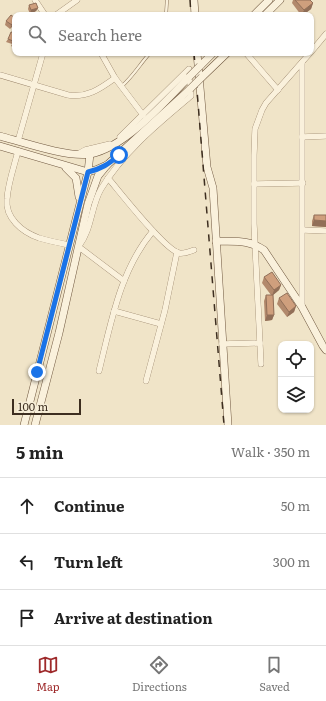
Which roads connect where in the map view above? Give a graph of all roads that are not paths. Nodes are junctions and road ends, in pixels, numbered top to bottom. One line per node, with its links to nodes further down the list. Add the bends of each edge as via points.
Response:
1 (35, 0): 7 (street)
2 (77, 0): 8 (street)
3 (167, 0): 9 (lane)
4 (194, 0): 10 (main road)
5 (269, 0): 11 (main road)
6 (280, 0): 12 (main road)
7 (43, 12)
8 (60, 12)
9 (166, 12)
10 (195, 12)
11 (257, 12)
12 (268, 12)
13 (326, 34): 14 (street)
14 (314, 49)
15 (42, 56): 26 (street)
16 (103, 56): 25 (street)
17 (147, 56): 27 (lane)
18 (197, 56): 48 (main road, via 207,167 213,188)
19 (210, 56): 37 (main road, bridge, via 125,138)
20 (224, 56): 38 (main road, bridge)
21 (249, 56): 28 (street)
22 (308, 56): 23 (street)
23 (302, 63): 28 (street); 32 (street)
24 (0, 75): 26 (street)
25 (115, 78): 26 (street, via 95,92 81,96); 27 (street)
26 (34, 86): 33 (street)
27 (121, 86): 29 (street)
28 (278, 90): 43 (street, via 264,107 255,129)
29 (143, 115): 36 (street, via 111,143); 41 (street, via 189,69 191,96 136,144)
30 (0, 136): 33 (main road)
31 (326, 136): 32 (street)
32 (302, 137): 42 (street)
33 (18, 141): 36 (main road)
34 (0, 146): 35 (main road)
35 (18, 151): 39 (main road); 50 (street, via 7,199 11,218 24,230 39,238)
36 (78, 154): 37 (main road)
37 (90, 154): 40 (main road)
38 (108, 165): 40 (main road); 51 (main road, via 98,176 94,187)
39 (65, 166): 40 (main road); 44 (main road, via 76,178)
40 (88, 172): 44 (main road)
41 (108, 178): 46 (street); 51 (street, via 100,190 85,238)
42 (303, 183): 43 (street); 45 (street)
43 (254, 184): 49 (street)
44 (78, 208): 50 (main road)
45 (303, 230): 47 (street); 55 (street)
46 (153, 231): 53 (street); 54 (street, via 142,245)
47 (326, 231)
48 (216, 241): 49 (main road); 59 (main road)
49 (255, 244): 55 (main road, via 264,250); 58 (street)
50 (69, 245): 51 (main road); 64 (main road)
51 (79, 247): 54 (street); 65 (main road)
52 (194, 250): 53 (street, via 186,253)
53 (177, 252): 57 (street)
54 (124, 281): 56 (street)
55 (302, 307): 60 (main road)
56 (114, 310): 57 (street); 62 (street)
57 (161, 324): 63 (street)
58 (260, 343): 59 (street); 61 (street)
59 (222, 344): 66 (main road)
60 (326, 350)
61 (261, 364)
62 (99, 371)
63 (146, 381)
64 (24, 425)
65 (35, 425)
66 (228, 425)

